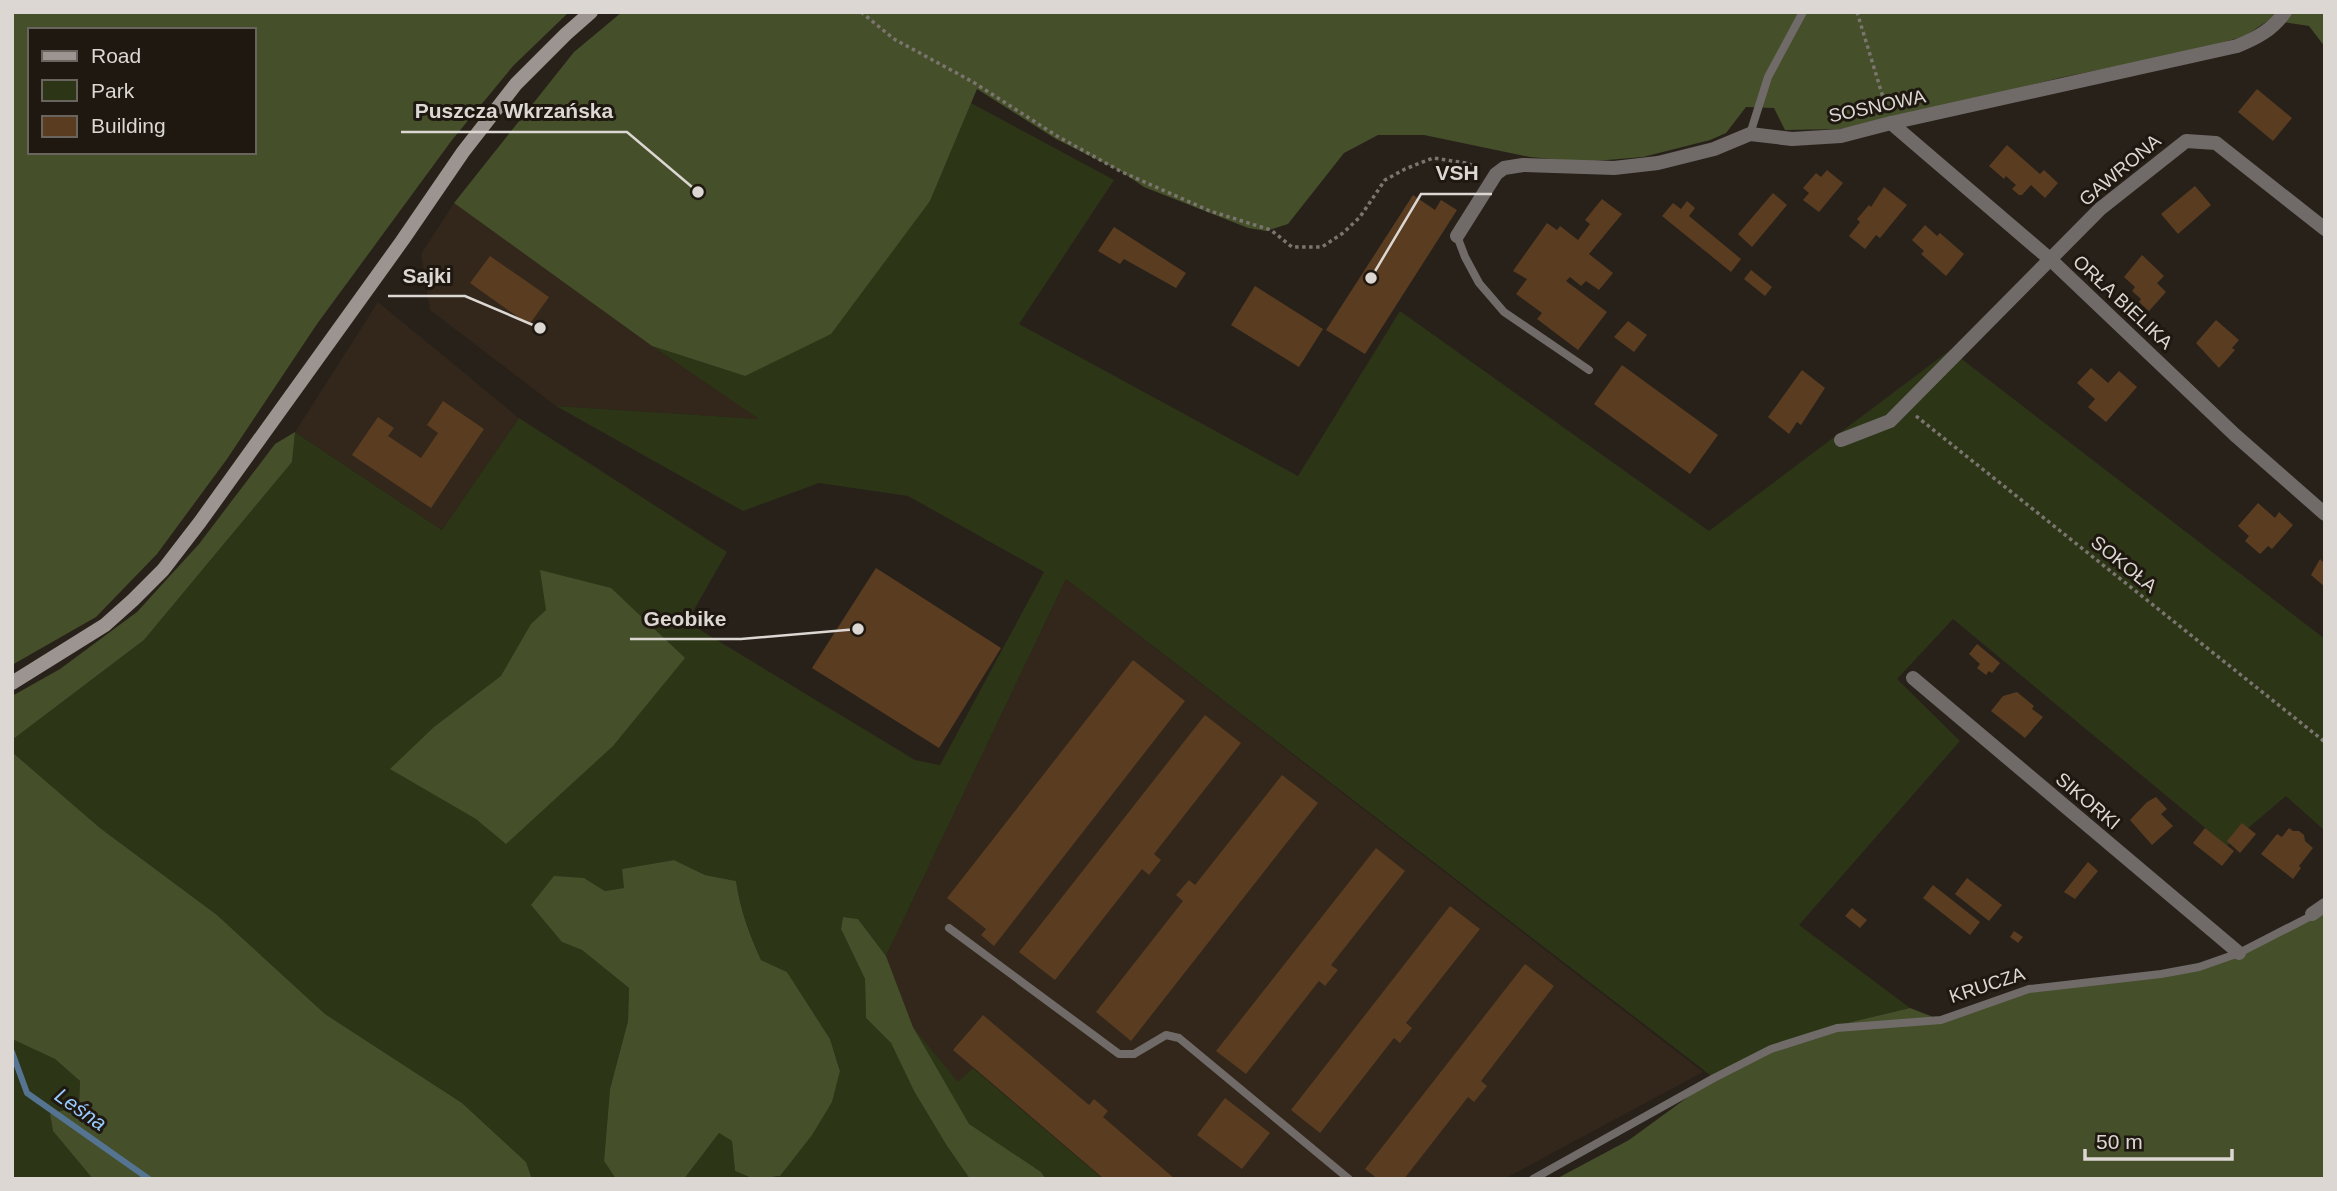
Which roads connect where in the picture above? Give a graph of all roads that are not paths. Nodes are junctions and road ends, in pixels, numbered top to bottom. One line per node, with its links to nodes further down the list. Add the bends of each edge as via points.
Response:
1 (591, 12): 13 (street, via 516,84 463,152 163,570 104,625)
2 (1803, 12): 5 (lane, via 1768,77)
3 (2285, 12): 4 (street, SOSNOWA, via 2258,38 2237,47)
4 (1891, 123): 5 (street, SOSNOWA, via 1841,136 1792,139); 8 (street, ORŁA BIELIKA)
5 (1750, 134): 7 (street, SOSNOWA, via 1658,163 1614,168 1504,168)
6 (2325, 229): 8 (street, GAWRONA, via 2216,143 2186,141 2100,209)
7 (1457, 236): 9 (lane, via 1479,283 1504,312)
8 (2051, 260): 10 (street, GAWRONA, via 1890,421); 11 (street, ORŁA BIELIKA)
9 (1589, 370)
10 (1841, 440)
11 (2325, 514)
12 (1913, 678): 17 (street, SIKORKI)
13 (12, 683)
14 (2325, 905): 15 (street, KRUCZA)
15 (2318, 914): 17 (lane, KRUCZA)
16 (949, 928): 18 (lane, via 1119,1054 1135,1054 1166,1035 1180,1038)
17 (2239, 953): 19 (lane, KRUCZA, via 2161,974 2029,989 1941,1020 1837,1028 1771,1049)
18 (1349, 1179)
19 (1533, 1179)

